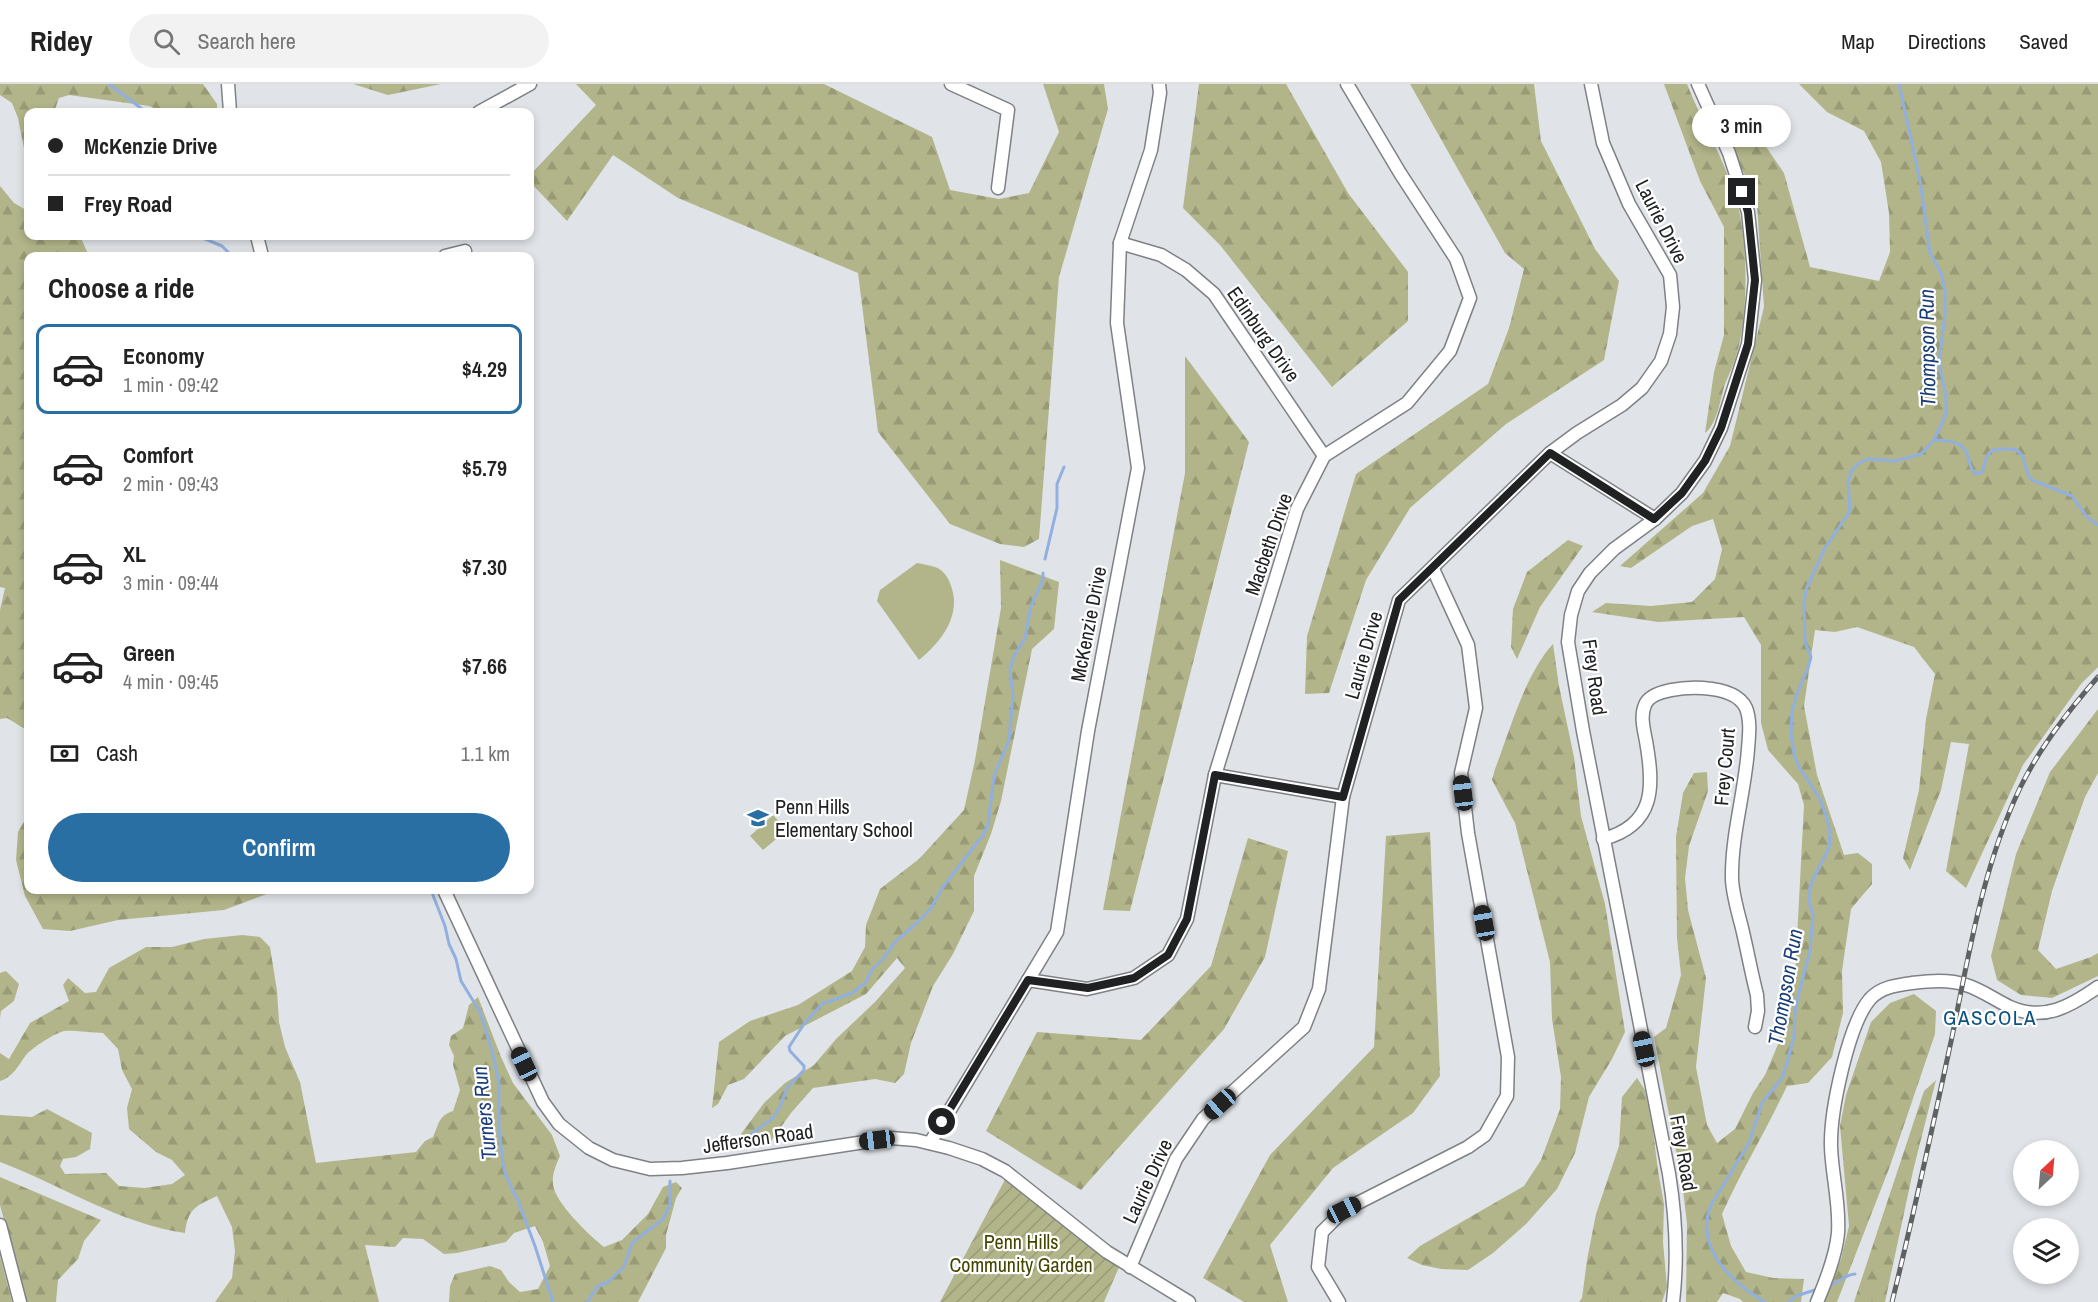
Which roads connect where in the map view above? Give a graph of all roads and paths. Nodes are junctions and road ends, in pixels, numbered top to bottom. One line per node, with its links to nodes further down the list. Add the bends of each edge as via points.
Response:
1 (228, 84): 8 (street)
2 (530, 84): 9 (street)
3 (951, 84): 10 (street, via 1008,110)
4 (1159, 84): 11 (street, McKenzie Drive, via 1151,150)
5 (1347, 84): 15 (street, Macbeth Drive, via 1456,259 1470,298 1450,351 1407,403)
6 (1591, 84): 14 (street, Laurie Drive, via 1603,143 1629,204 1670,274 1670,334 1661,361 1642,388)
7 (1698, 84): 16 (street, Frey Road, via 1730,153 1748,212 1755,280 1748,344 1721,428 1705,461 1682,493)
8 (230, 108)
9 (486, 108)
10 (998, 188)
11 (1120, 243): 15 (street, Edinburg Drive, via 1161,255 1214,294); 22 (street, McKenzie Drive, via 1117,323 1138,468 1088,731 1057,932)
12 (465, 251): 13 (street)
13 (461, 252)
14 (1550, 453): 16 (street); 17 (street, Laurie Drive)
15 (1324, 456): 18 (street, Macbeth Drive, via 1297,508)
16 (1654, 519): 20 (street, Frey Road, via 1590,573 1578,591 1570,615 1568,642)
17 (1433, 569): 19 (street, Laurie Drive, via 1399,600); 31 (street, via 1468,645 1476,708 1461,773 1508,1057 1507,1096 1485,1135 1344,1210 1322,1232 1318,1267)
18 (1215, 775): 19 (street); 22 (street, Macbeth Drive, via 1187,919 1168,955 1134,978 1088,988)
19 (1343, 797): 27 (street, Laurie Drive, via 1319,989 1304,1027 1203,1119 1176,1159)
20 (1603, 839): 24 (street, Frey Court, via 1626,831 1647,804 1652,779 1643,722 1648,700 1668,690 1700,687 1737,697 1748,720 1749,735 1732,880 1757,995); 32 (street, Frey Road, via 1670,1174 1677,1250)
21 (446, 894): 25 (street, Jefferson Road, via 543,1102 568,1133 599,1154 626,1165 664,1169 877,1140)
22 (1028, 980): 25 (street, McKenzie Drive)
23 (2098, 987): 28 (street, via 2065,1008 2041,1013 2021,1011 1975,988 1952,982 1895,985 1871,998 1858,1022 1835,1098 1831,1149 1838,1234)
24 (1755, 1027)
25 (930, 1143): 27 (street, Jefferson Road, via 982,1159 1005,1172)
26 (0, 1226): 29 (street)
27 (1130, 1267): 30 (street, Jefferson Road)
28 (1817, 1301)
29 (20, 1302)
30 (1189, 1302)
31 (1339, 1302)
32 (1673, 1302)

